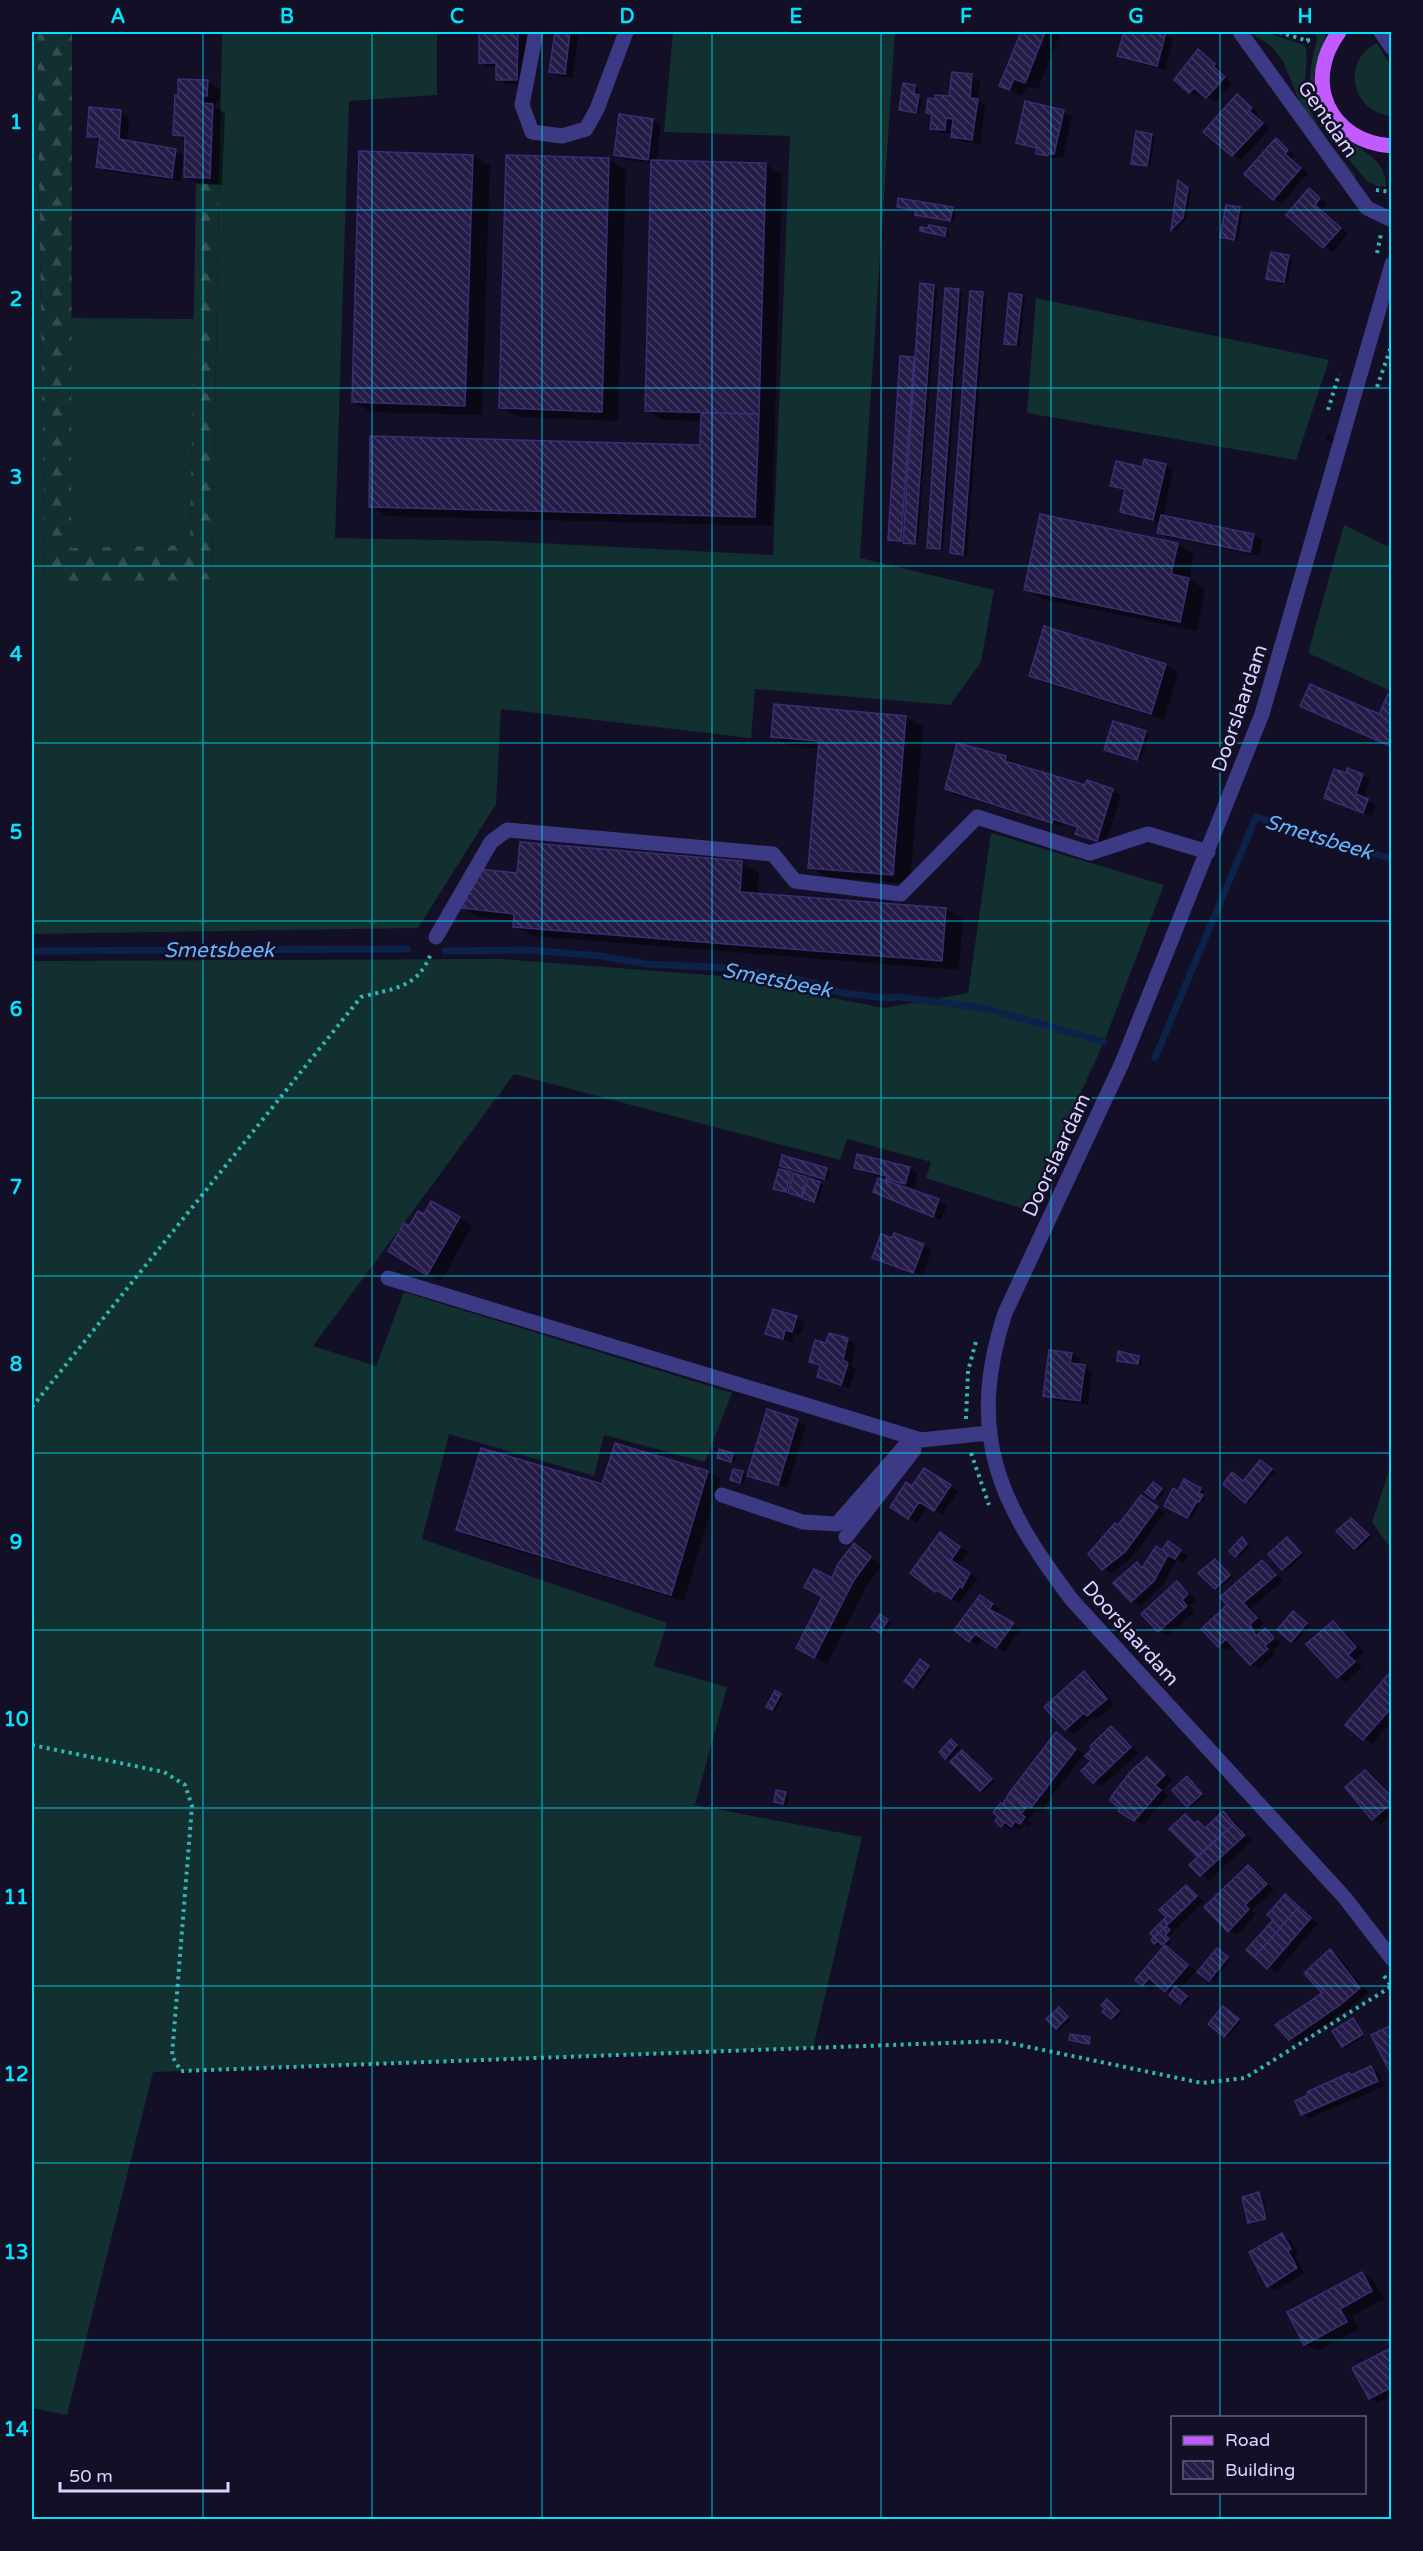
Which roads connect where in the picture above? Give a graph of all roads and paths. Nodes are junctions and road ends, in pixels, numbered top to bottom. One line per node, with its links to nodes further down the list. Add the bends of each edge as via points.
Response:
1 (536, 32): 2 (street, via 522,105 532,132 562,136 586,129)
2 (626, 32)
3 (1240, 32): 11 (street, Gentdam, via 1367,208)
4 (1280, 32): 5 (path, via 1308,41)
5 (1308, 32)
6 (1339, 32): 9 (main road, via 1324,58 1321,75 1327,106 1347,131 1369,142)
7 (1381, 32): 8 (street)
8 (1392, 48)
9 (1392, 146)
10 (1372, 190): 11 (path)
11 (1387, 218): 12 (path)
12 (1375, 260)
13 (1392, 264): 18 (street, Doorslaardam, via 1262,714)
14 (1392, 344): 16 (path)
15 (1341, 370): 17 (path)
16 (1374, 394)
17 (1327, 413)
18 (1208, 852): 19 (street, via 1148,834 1090,853 976,817 901,894 795,881 773,854 507,830 491,842); 23 (street, Doorslaardam, via 1122,1063 1005,1312 990,1375)
19 (436, 937): 22 (path, via 425,968 411,983 361,997)
20 (388, 1278): 25 (street)
21 (980, 1329): 24 (path, via 968,1371)
22 (32, 1407)
23 (988, 1433): 24 (street); 30 (street, Doorslaardam, via 1002,1486 1017,1521 1065,1591 1344,1898)
24 (967, 1435): 25 (street); 27 (path)
25 (917, 1439): 26 (street, via 837,1524 803,1522); 28 (street)
26 (722, 1495)
27 (990, 1507)
28 (846, 1537)
29 (32, 1745): 32 (path, via 164,1772 185,1785 192,1806 172,2056 181,2071 1000,2041 1203,2083 1245,2078)
30 (1392, 1959)
31 (1381, 1972): 32 (path)
32 (1391, 1986)

